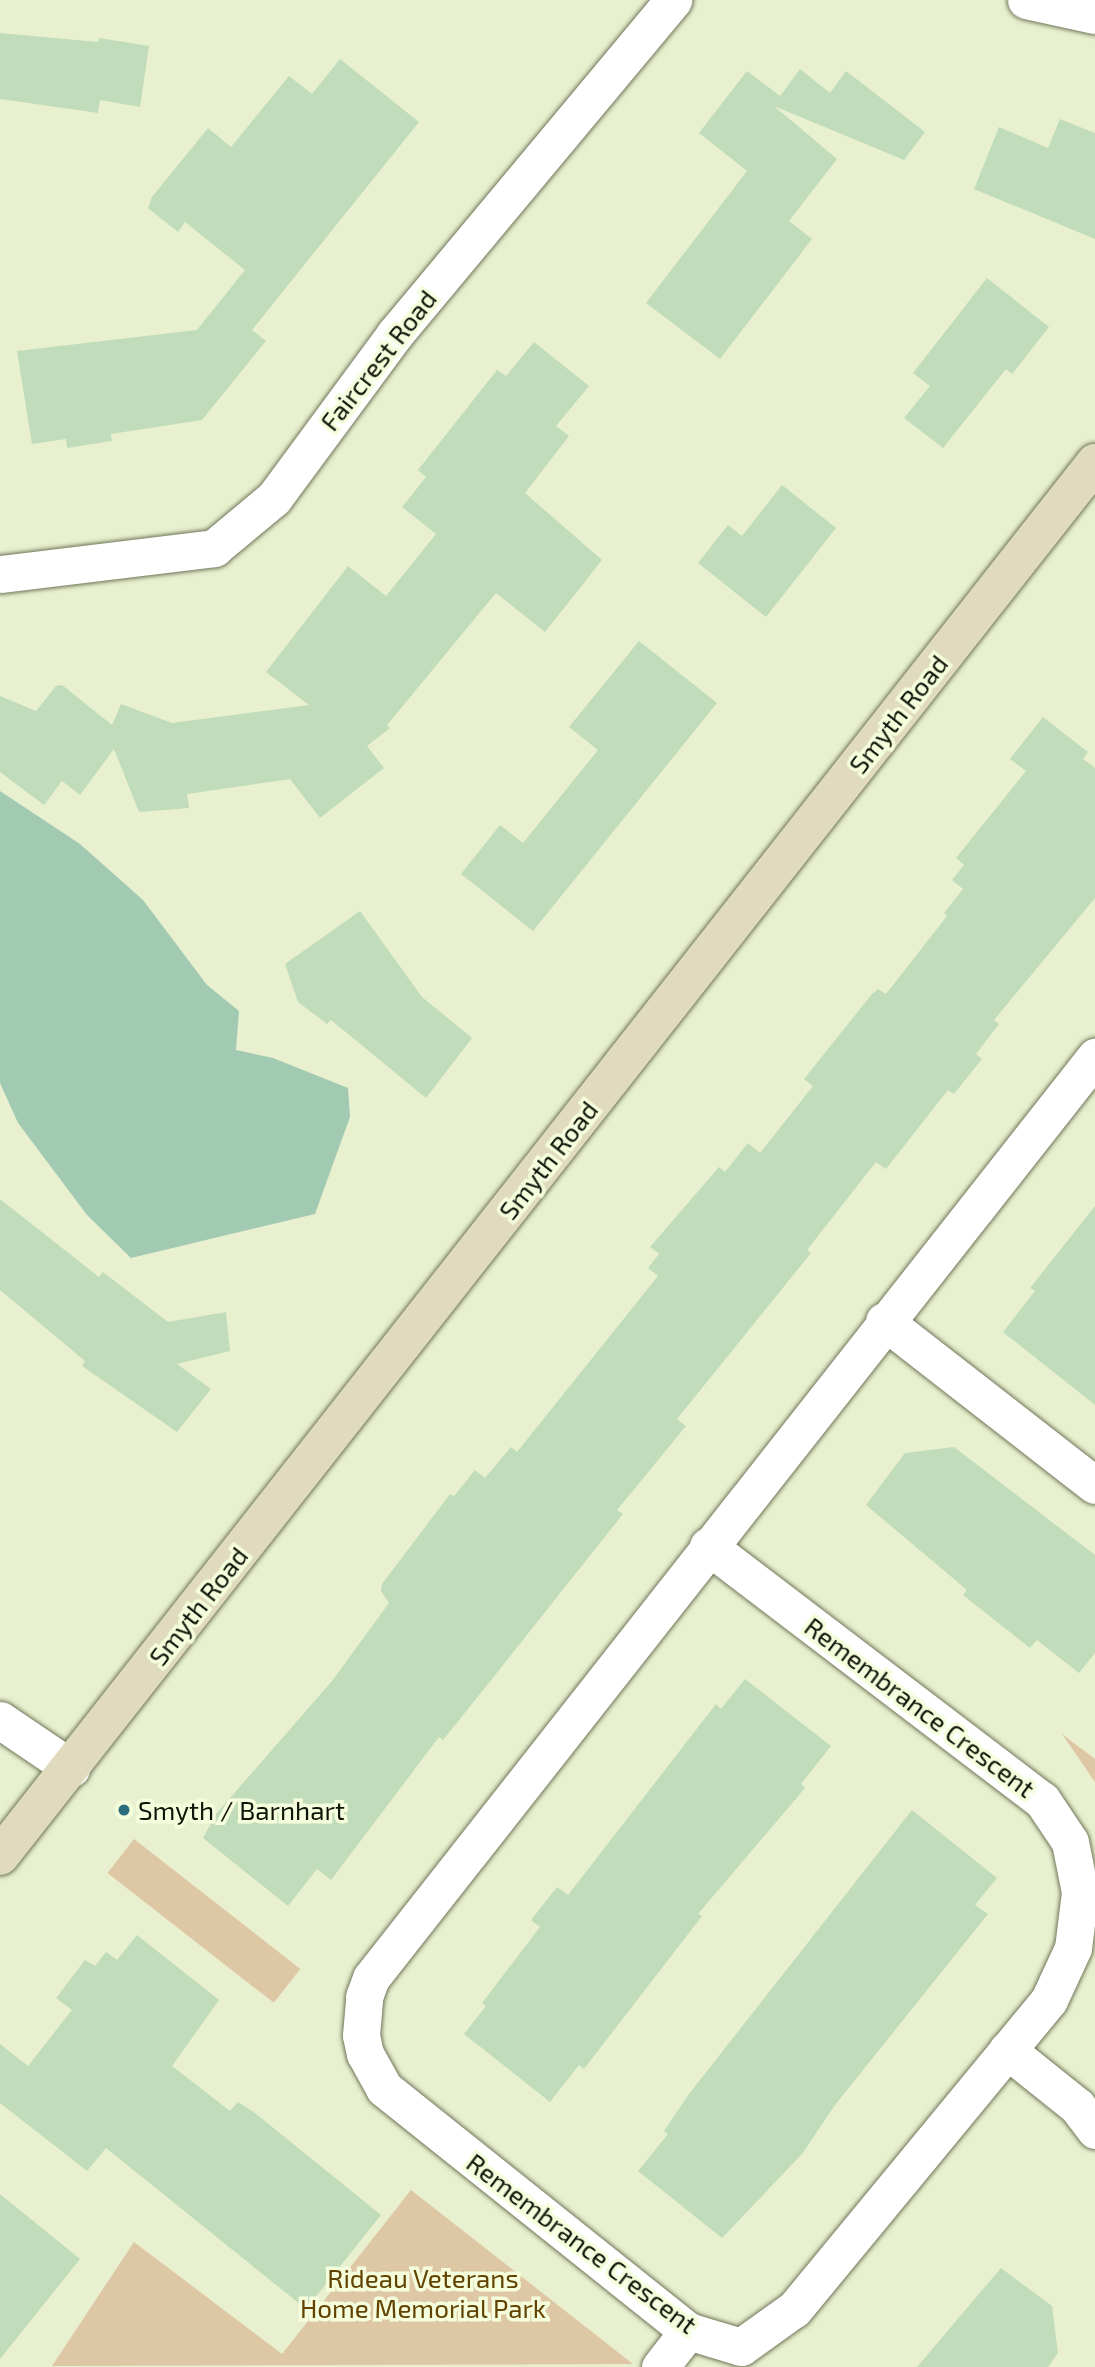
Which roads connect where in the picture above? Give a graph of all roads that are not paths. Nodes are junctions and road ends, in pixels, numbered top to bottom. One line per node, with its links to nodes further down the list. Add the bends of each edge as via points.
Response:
1 (673, 0): 5 (street, Faircrest Road, via 395,334 274,498 214,548)
2 (1026, 0): 3 (street)
3 (1095, 15)
4 (1095, 463): 11 (main road, Smyth Road)
5 (0, 574)
6 (1095, 1056): 7 (street, Remembrance Crescent)
7 (884, 1321): 8 (street); 9 (street, Remembrance Crescent)
8 (1095, 1485)
9 (708, 1546): 13 (street, Remembrance Crescent, via 1023,1783 1058,1820 1078,1867 1079,1920 1073,1948 1049,2000); 15 (street, Remembrance Crescent, via 371,1978 361,2016 365,2054 384,2088)
10 (0, 1720): 11 (street)
11 (71, 1768): 12 (main road, Smyth Road)
12 (0, 1856)
13 (1007, 2050): 14 (street, via 1077,2106); 16 (street, Remembrance Crescent, via 794,2309)
14 (1095, 2130)
15 (688, 2331): 16 (street, Remembrance Crescent); 17 (street)
16 (742, 2357)
17 (660, 2367)

